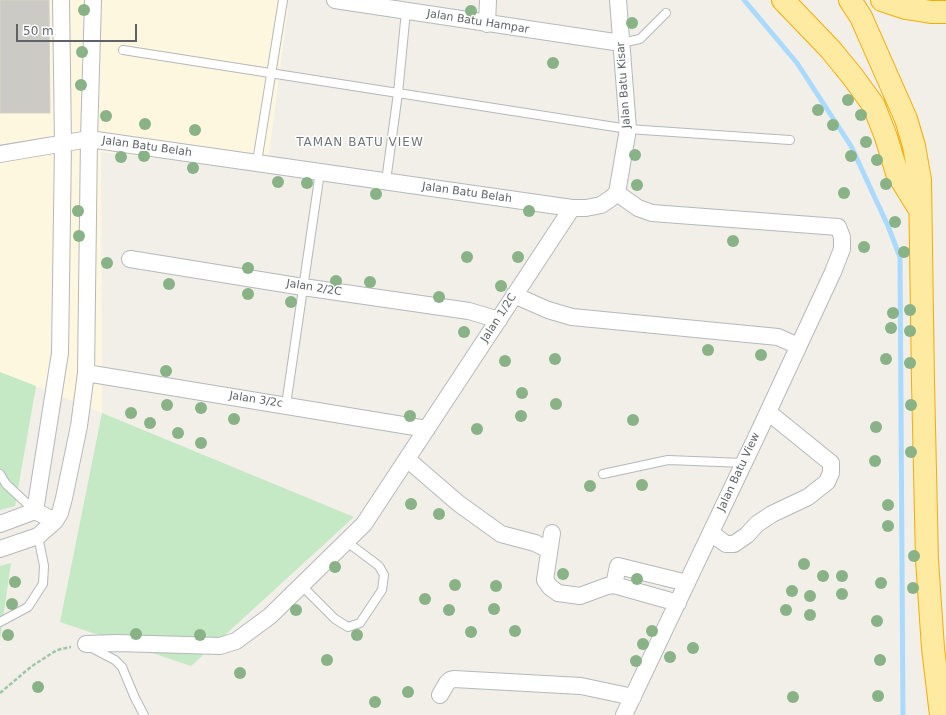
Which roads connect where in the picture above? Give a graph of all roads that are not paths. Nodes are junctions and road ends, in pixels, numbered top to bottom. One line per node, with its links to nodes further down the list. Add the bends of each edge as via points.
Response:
1 (61, 0): 21 (street)
2 (93, 0): 19 (street)
3 (283, 0): 16 (lane)
4 (341, 0): 10 (street, Jalan Batu Hampar)
5 (488, 0): 13 (street)
6 (618, 0): 14 (street, Jalan Batu Kisar)
7 (783, 0): 28 (highway, via 831,50 874,106 897,173)
8 (850, 0): 28 (highway, via 861,17 906,119 920,180)
9 (882, 0): 11 (highway, via 906,8)
10 (406, 5): 13 (street, Jalan Batu Hampar); 17 (lane)
11 (946, 12)
12 (666, 13): 14 (lane, via 640,39)
13 (487, 24): 14 (street, Jalan Batu Hampar)
14 (621, 43): 18 (street, Jalan Batu Kisar)
15 (123, 50): 16 (lane)
16 (272, 74): 17 (lane); 23 (lane)
17 (398, 93): 18 (lane); 25 (lane)
18 (628, 129): 20 (lane); 26 (street, Jalan Batu Kisar)
19 (90, 139): 21 (street, Jalan Batu Belah); 23 (street, Jalan Batu Belah); 34 (street)
20 (790, 140)
21 (63, 144): 22 (street, Jalan Batu Belah); 42 (street, via 60,353)
22 (0, 154)
23 (257, 162): 24 (street, Jalan Batu Belah)
24 (320, 172): 25 (street, Jalan Batu Belah); 30 (lane)
25 (386, 181): 27 (street, Jalan Batu Belah)
26 (617, 193): 27 (street, Jalan Batu Belah, via 601,205); 33 (street, Jalan Batu View, via 638,208 652,213 838,228 842,238 842,249)
27 (572, 208): 31 (street, Jalan 1/2C)
28 (921, 211): 61 (highway, via 927,560)
29 (130, 259): 30 (street, Jalan 2/2C)
30 (303, 287): 32 (street, Jalan 2/2C, via 468,311); 35 (lane)
31 (514, 295): 32 (street, Jalan 1/2C); 33 (street, via 572,317 778,337)
32 (499, 320): 37 (street, Jalan 1/2C)
33 (798, 346): 36 (street, Jalan Batu View)
34 (86, 373): 35 (street, Jalan 3/2c); 43 (street, via 79,426 64,498)
35 (286, 405): 37 (street, Jalan 3/2c)
36 (768, 412): 39 (street, Jalan Batu View); 46 (street, via 830,463 831,473 827,482 808,497 772,514 734,544 726,544)
37 (427, 429): 38 (street, Jalan 1/2C)
38 (407, 459): 48 (street, Jalan 1/2C, via 364,524); 50 (street, via 458,503 501,534 535,543)
39 (744, 463): 41 (lane, via 668,460); 46 (street, Jalan Batu View)
40 (0, 474): 42 (lane, via 6,484)
41 (603, 474)
42 (35, 511): 43 (street); 44 (street)
43 (55, 521): 47 (street)
44 (0, 524)
45 (552, 533): 50 (street)
46 (711, 533): 51 (street, Jalan Batu View)
47 (38, 536): 49 (street); 55 (lane, via 44,566 43,584 28,607)
48 (347, 542): 52 (street, Jalan 1/2C); 52 (lane, via 379,566 384,575 382,590 360,623 348,627 335,619)
49 (0, 550)
50 (549, 550): 53 (street, via 546,580 558,593 580,596)
51 (687, 584): 53 (street, via 618,566); 54 (street, Jalan Batu View)
52 (301, 585): 56 (street, Jalan 1/2C, via 270,616 236,641 220,646)
53 (614, 585): 54 (street)
54 (678, 603): 58 (street, Jalan Batu View)
55 (0, 622)
56 (86, 644): 59 (lane, via 115,660 122,667)
57 (440, 695): 58 (street, via 447,683 454,679 572,685)
58 (633, 698): 60 (street, Jalan Batu View)
59 (144, 715)
60 (624, 715)
61 (941, 715)

